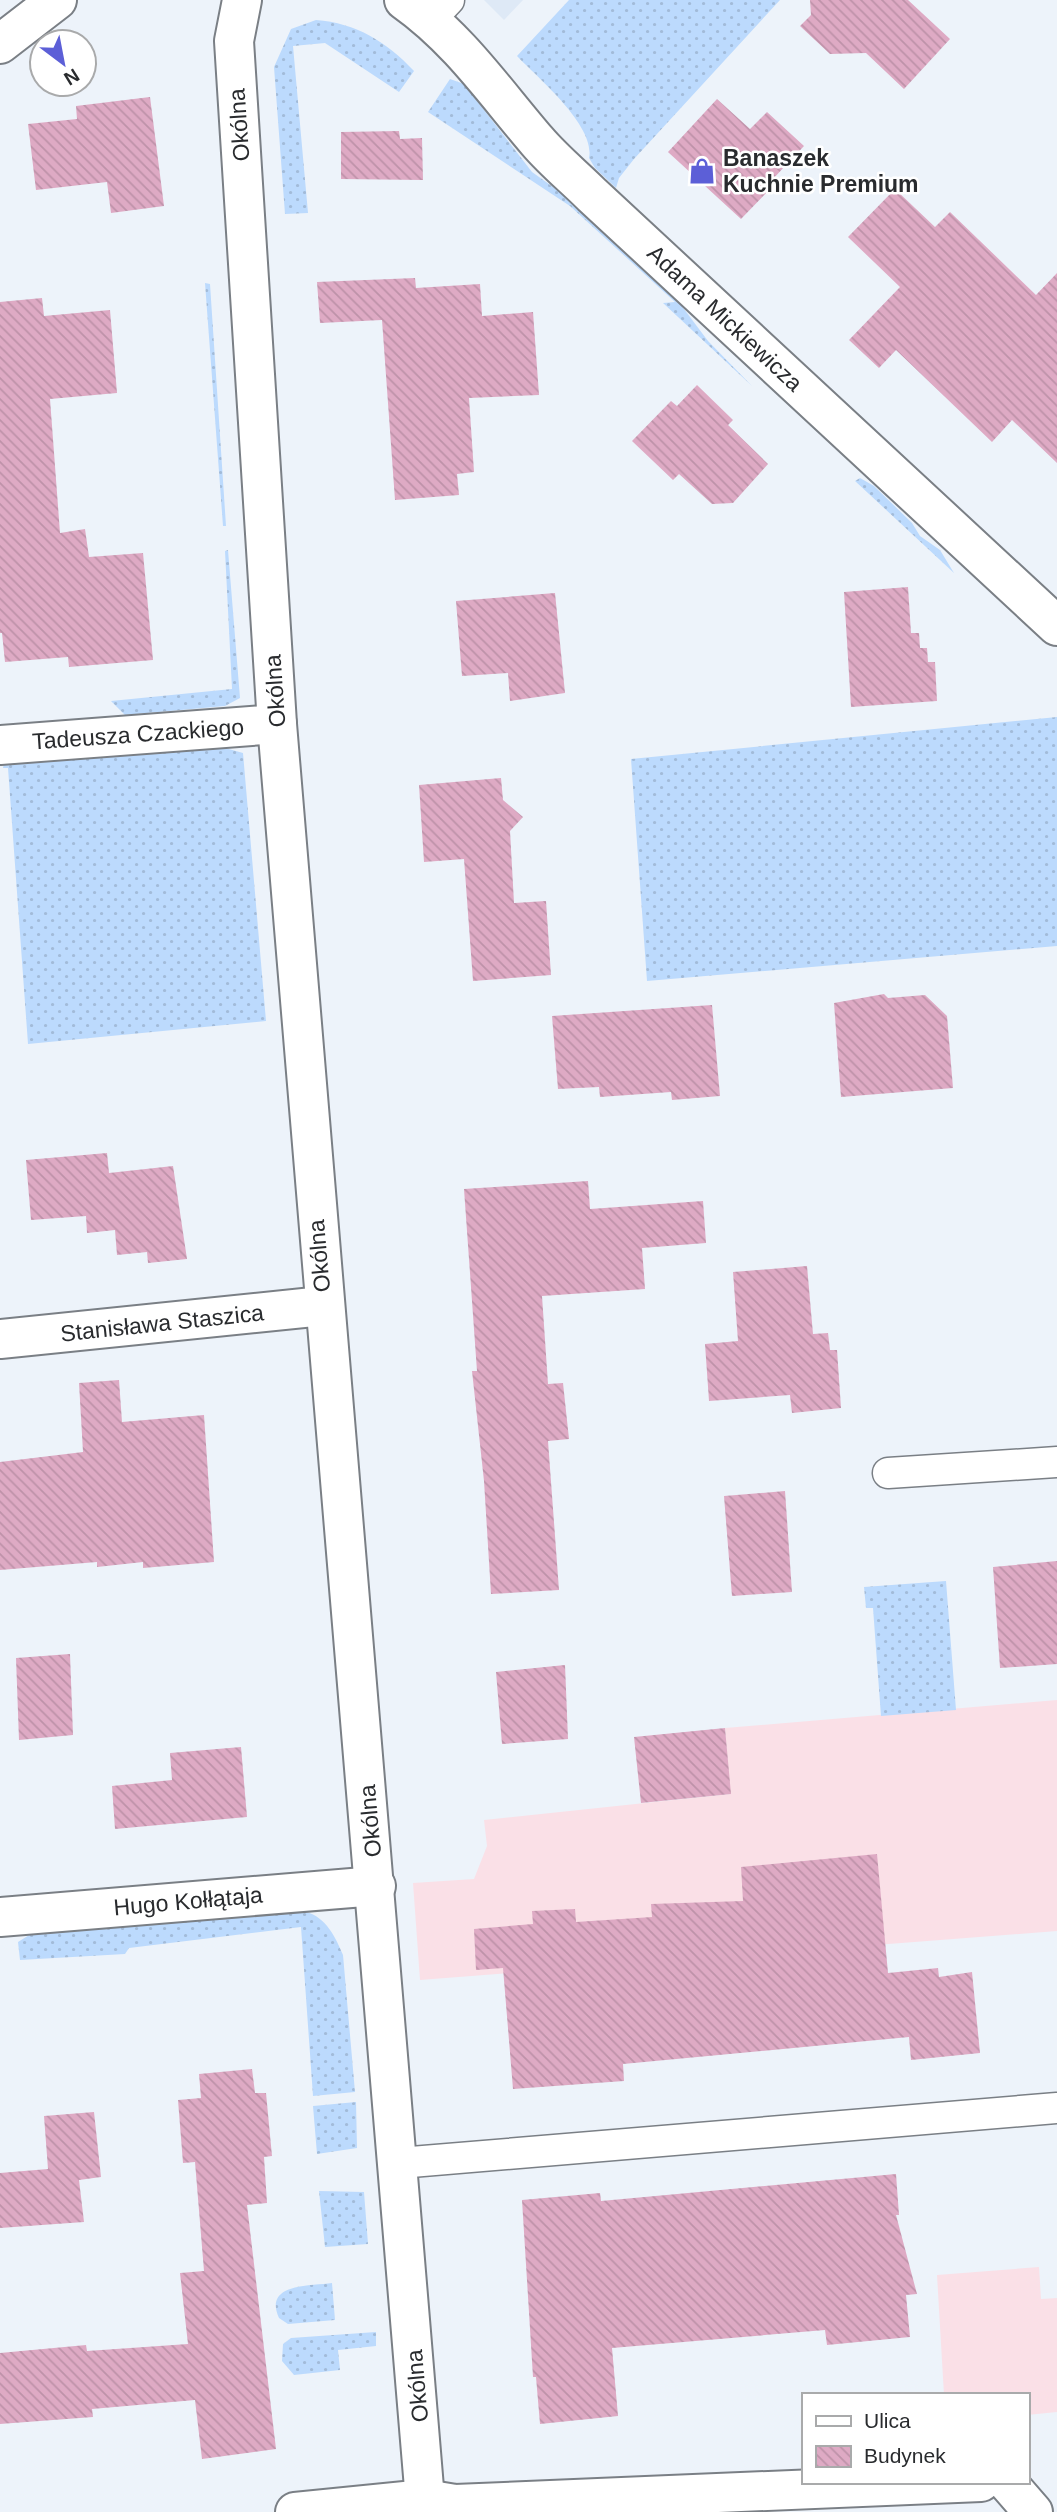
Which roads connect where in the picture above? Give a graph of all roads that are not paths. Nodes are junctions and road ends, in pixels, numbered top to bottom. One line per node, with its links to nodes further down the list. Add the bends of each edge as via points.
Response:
1 (57, 0): 4 (street)
2 (242, 0): 6 (street, Okólna, via 234,41)
3 (428, 6): 5 (street, Adama Mickiewicza, via 538,142)
4 (0, 44)
5 (1057, 626)
6 (277, 724): 7 (street, Tadeusza Czackiego); 8 (street, Okólna)
7 (0, 745)
8 (323, 1306): 9 (street, Stanisława Staszica); 12 (street, Okólna)
9 (0, 1339)
10 (1057, 1462): 11 (lane)
11 (888, 1473)
12 (376, 1886): 13 (street, Hugo Kołłątaja); 15 (street, Okólna)
13 (0, 1917)
14 (1057, 2108): 15 (lane)
15 (399, 2163): 18 (street, Okólna)
16 (933, 2484): 18 (street)
17 (1009, 2484): 20 (street)
18 (425, 2506): 19 (street)
19 (295, 2512)
20 (1033, 2512)

